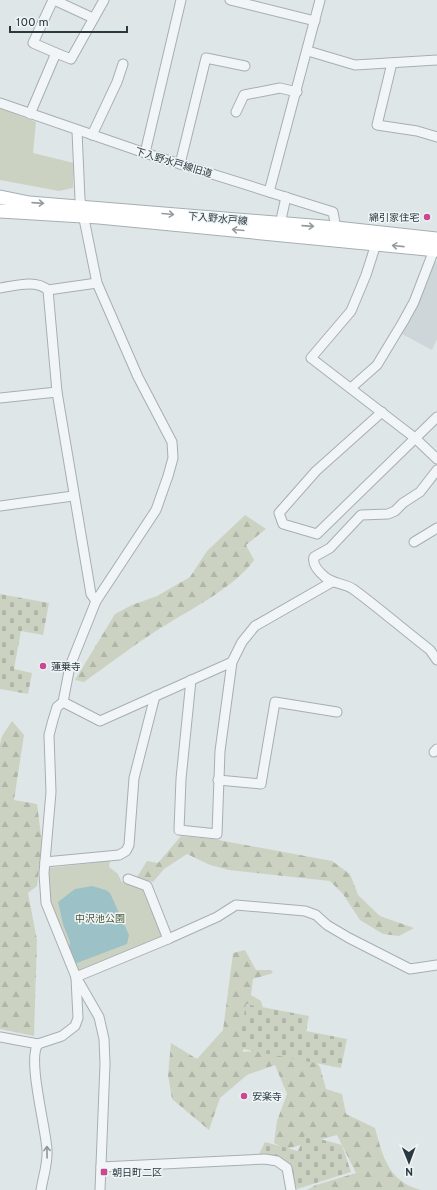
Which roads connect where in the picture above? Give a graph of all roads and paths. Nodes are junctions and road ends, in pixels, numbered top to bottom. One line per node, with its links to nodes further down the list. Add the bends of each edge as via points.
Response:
1 (53, 0): 6 (street); 9 (street, via 33,43)
2 (104, 0): 6 (street)
3 (181, 0): 21 (street)
4 (230, 0): 7 (street)
5 (320, 0): 7 (street)
6 (93, 18): 9 (street, via 71,59)
7 (316, 21): 8 (street)
8 (308, 51): 11 (street, via 355,65); 14 (street)
9 (56, 53): 17 (street)
10 (437, 60): 11 (street)
11 (392, 63): 20 (street, via 377,125 417,130)
12 (123, 64): 19 (street)
13 (245, 66): 22 (street, via 206,58)
14 (297, 92): 16 (street, via 280,88 244,95); 23 (street)
15 (0, 103): 17 (street, 下入野水戸線旧道)
16 (236, 112)
17 (30, 114): 18 (street, 下入野水戸線旧道)
18 (77, 130): 19 (street, 下入野水戸線旧道); 27 (street)
19 (92, 135): 21 (street, 下入野水戸線旧道)
20 (437, 137)
21 (145, 153): 22 (street, 下入野水戸線旧道)
22 (180, 164): 23 (street, 下入野水戸線旧道)
23 (269, 192): 24 (street, 下入野水戸線旧道)
24 (286, 196): 28 (street); 29 (street, 下入野水戸線旧道, via 333,212)
25 (0, 197): 27 (main road, 下入野水戸線, one-way to 27)
26 (0, 211): 27 (main road, 下入野水戸線)
27 (83, 211): 28 (main road, 下入野水戸線, one-way to 28); 30 (main road, 下入野水戸線, one-way to 27); 32 (street)
28 (280, 224): 29 (main road, 下入野水戸線, one-way to 29)
29 (336, 228): 31 (main road, 下入野水戸線)
30 (376, 244): 31 (main road, 下入野水戸線, one-way to 30); 35 (street, via 350,311 311,358)
31 (436, 247): 35 (street, via 414,302 403,322 377,365)
32 (97, 283): 34 (street); 48 (street, via 138,377 173,447 172,467 156,510)
33 (0, 288): 34 (street, via 31,284 42,285)
34 (48, 290): 36 (street)
35 (351, 388): 38 (street)
36 (57, 392): 37 (street); 43 (street)
37 (0, 398)
38 (382, 412): 40 (street); 40 (street, via 316,471 279,513 283,524 317,534)
39 (437, 417): 40 (street)
40 (414, 438): 41 (street)
41 (437, 459)
42 (437, 470): 47 (street, via 420,492 395,511 388,514 361,515 330,548 314,557 314,563)
43 (73, 496): 44 (street); 48 (street, via 91,594)
44 (0, 506)
45 (437, 528): 46 (street)
46 (414, 542)
47 (332, 582): 49 (street, via 350,588 430,650); 50 (street, via 255,626 242,642)
48 (96, 601): 53 (street, via 70,666)
49 (437, 660)
50 (232, 662): 51 (street); 55 (street)
51 (191, 680): 52 (street); 55 (street, via 181,778 179,830 216,834)
52 (155, 696): 53 (street, via 100,721); 56 (street, via 134,778 129,845 126,851 119,855)
53 (63, 702): 56 (street, via 57,708 49,735 51,792)
54 (338, 712): 55 (street, via 275,702 261,784)
55 (218, 780)
56 (45, 862): 60 (street, via 46,903)
57 (128, 879): 58 (street, via 147,886)
58 (168, 939): 59 (street, via 217,917 236,905 247,905 305,911 316,915 349,938 410,969); 60 (street)
59 (437, 965)
60 (76, 977): 62 (street, via 79,1004 77,1022 62,1036); 63 (street, via 99,1017 104,1039)
61 (0, 1037): 62 (street)
62 (38, 1044): 64 (street, one-way to 62, via 47,1150 34,1068)
63 (101, 1166): 65 (street); 66 (street, via 266,1159 277,1161 287,1168)
64 (41, 1190)
65 (100, 1190)
66 (291, 1190)

